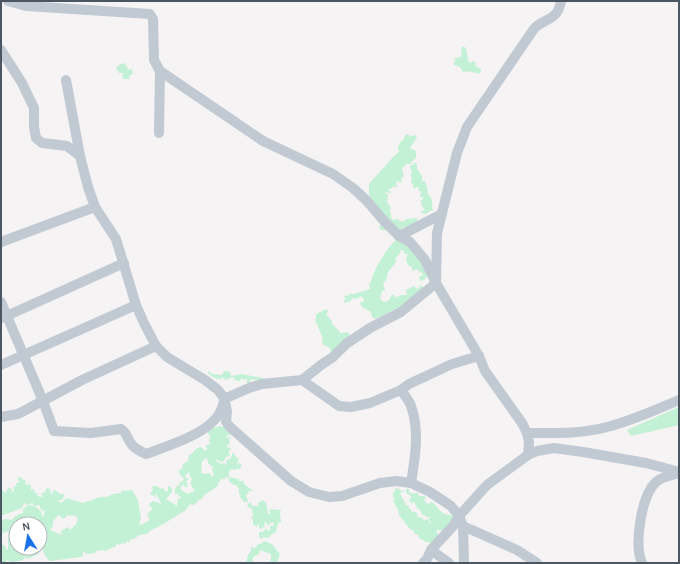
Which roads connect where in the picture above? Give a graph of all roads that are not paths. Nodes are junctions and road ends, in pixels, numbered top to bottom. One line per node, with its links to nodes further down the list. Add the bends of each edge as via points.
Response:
1 (8, 1): 4 (street, via 26,6 150,14 153,19 154,60)
2 (561, 1): 9 (street, via 557,14 537,26 527,39 468,127 457,153)
3 (1, 50): 7 (street, via 34,108 36,138 42,143 67,146)
4 (160, 71): 6 (street); 10 (street, via 263,141 333,174 368,201)
5 (66, 80): 7 (street)
6 (159, 133)
7 (80, 156): 8 (street)
8 (95, 206): 11 (street); 12 (street, via 116,239)
9 (442, 214): 10 (street); 13 (street, via 438,233)
10 (399, 236): 13 (street, via 410,242 425,260)
11 (1, 242)
12 (124, 263): 15 (street); 16 (street)
13 (436, 283): 19 (street); 21 (street, via 401,312 346,344)
14 (1, 302): 16 (street)
15 (136, 304): 17 (street); 18 (street)
16 (4, 317): 18 (street)
17 (156, 346): 23 (street, via 167,357 218,390); 25 (street)
18 (24, 355): 20 (street); 25 (street)
19 (479, 356): 22 (street, via 452,364); 27 (street, via 485,370)
20 (1, 365)
21 (302, 380): 22 (street, via 339,406 351,407 370,403); 23 (street, via 262,384)
22 (400, 390): 30 (street, via 410,404 414,418 416,455)
23 (224, 399): 25 (street, via 221,411 214,420 198,432 146,454 131,444 125,431 121,429 91,433 54,432); 30 (street, via 226,422 230,428 291,481 309,492 329,497 342,496 380,484 396,481)
24 (679, 400): 27 (street, via 606,428 564,433)
25 (43, 401): 26 (street, via 18,414)
26 (1, 417)
27 (527, 433): 28 (street)
28 (528, 455): 29 (street, via 554,448 646,463); 31 (street, via 487,485)
29 (679, 473): 37 (street, via 657,481 651,488 641,520 638,542)
30 (411, 483): 31 (street, via 451,506)
31 (461, 521): 32 (street); 35 (street); 36 (street)
32 (431, 550): 33 (street, via 428,559); 34 (street)
33 (423, 563)
34 (449, 563)
35 (464, 563)
36 (537, 563)
37 (642, 563)

